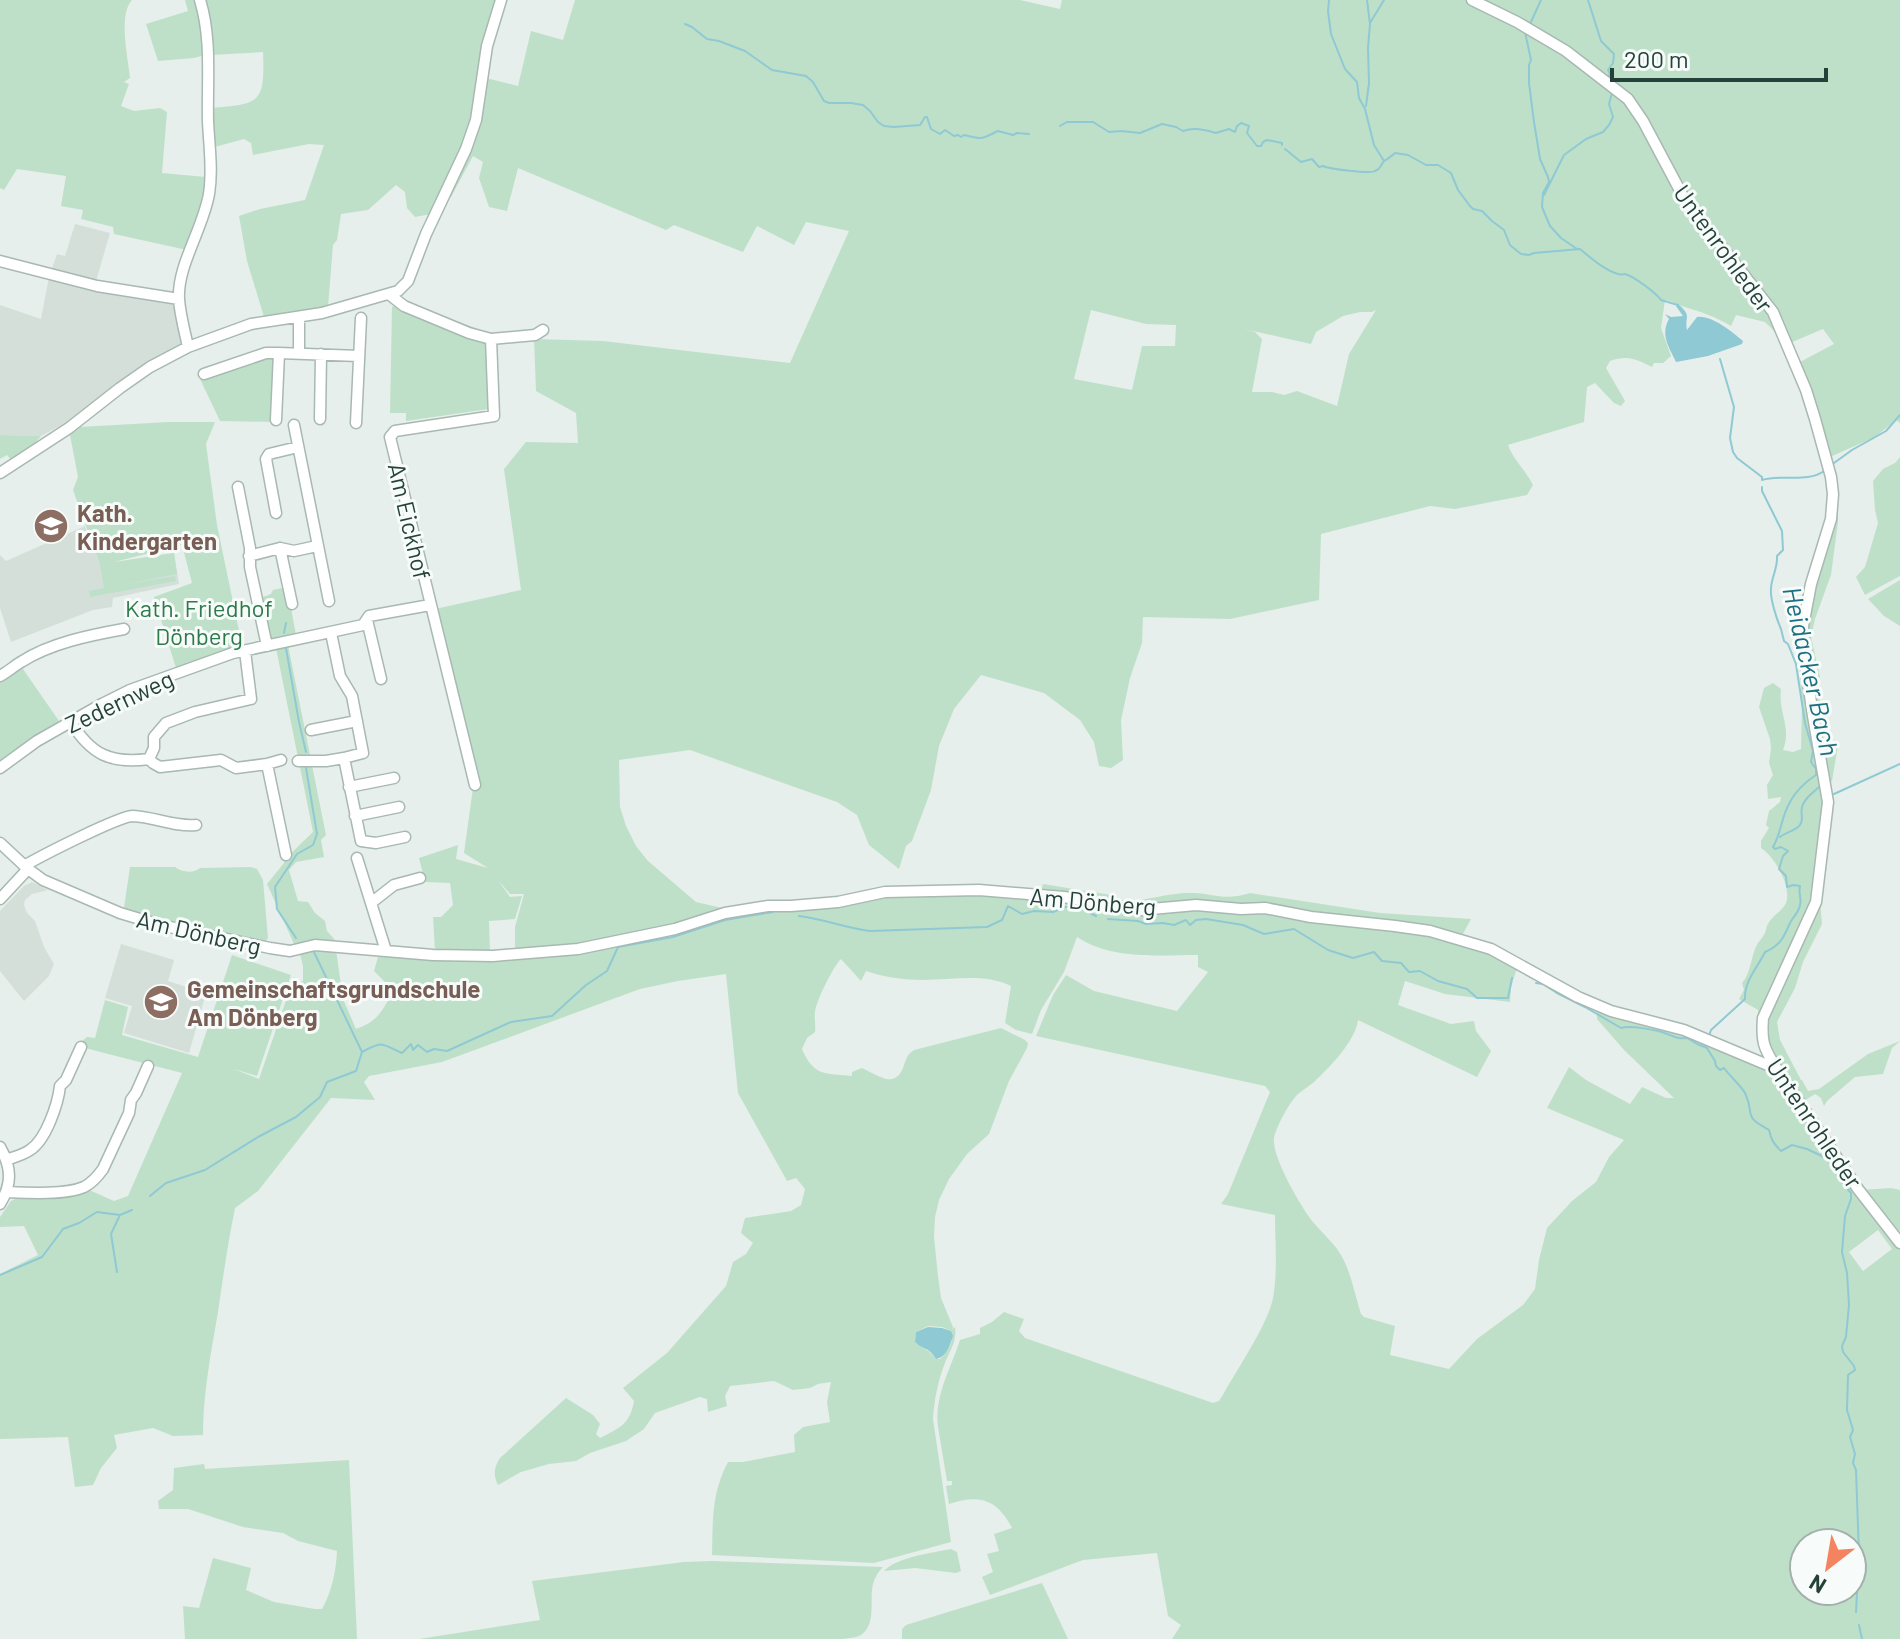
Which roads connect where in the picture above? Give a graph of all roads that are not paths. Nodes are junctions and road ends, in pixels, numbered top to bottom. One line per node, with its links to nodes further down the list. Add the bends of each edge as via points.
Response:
1 (200, 0): 6 (street, via 208,61 211,172 204,217)
2 (501, 0): 5 (street, via 466,149 408,281)
3 (1472, 0): 64 (street, Untenrohleder, via 1566,51 1628,99 1685,200 1773,312 1815,419 1833,494 1803,626 1828,802 1816,902 1763,1018 1761,1037)
4 (0, 261): 6 (street, via 97,286)
5 (390, 295): 7 (street); 10 (street, via 404,306)
6 (179, 299): 11 (street)
7 (299, 317): 11 (street, via 251,324); 13 (street)
8 (361, 318): 15 (street)
9 (543, 330): 10 (street)
10 (491, 339): 30 (street, Am Eickhof, via 494,416 395,431 390,437)
11 (188, 347): 22 (street, via 150,367)
12 (279, 353): 13 (street); 16 (street); 18 (street)
13 (299, 353): 14 (street)
14 (321, 354): 15 (street); 17 (street)
15 (359, 356): 19 (street)
16 (204, 374)
17 (320, 419)
18 (276, 420)
19 (356, 423)
20 (294, 425): 21 (street)
21 (298, 447): 24 (street, via 266,459); 25 (street)
22 (0, 473)
23 (238, 487): 27 (street)
24 (276, 513)
25 (317, 546): 26 (street); 28 (street)
26 (280, 548): 27 (street); 29 (street)
27 (249, 556): 34 (street)
28 (329, 601)
29 (292, 604)
30 (430, 605): 31 (street, Zedernweg); 48 (street, Am Eickhof)
31 (367, 620): 33 (street, Zedernweg); 37 (street)
32 (124, 629): 36 (street, via 59,644)
33 (331, 633): 34 (street, Zedernweg); 38 (street)
34 (267, 646): 35 (street, Zedernweg)
35 (245, 651): 39 (street, Zedernweg, via 130,690); 42 (street, via 251,699 163,724)
36 (0, 676)
37 (381, 679)
38 (357, 721): 40 (street); 41 (street, via 363,753)
39 (71, 722): 42 (street, via 99,753 123,761); 46 (street, Zedernweg)
40 (311, 730)
41 (344, 758): 44 (street); 49 (street)
42 (149, 759): 45 (street, via 160,767 221,760 236,768)
43 (281, 760): 45 (street)
44 (298, 761)
45 (267, 764): 55 (street)
46 (0, 768)
47 (394, 778): 49 (street)
48 (475, 785)
49 (349, 787): 51 (street)
50 (399, 807): 51 (street)
51 (355, 816): 53 (street, via 361,841)
52 (196, 825): 57 (street, via 180,827 130,816)
53 (405, 837)
54 (0, 843): 57 (street, Am Dönberg)
55 (286, 855)
56 (357, 858): 60 (street)
57 (26, 867): 59 (street); 61 (street, Am Dönberg, via 92,903 160,925 290,951 315,945)
58 (420, 878): 60 (street, via 394,885)
59 (0, 899)
60 (371, 903): 61 (street)
61 (386, 951): 64 (street, Am Dönberg, via 493,956 578,949 725,913 901,891 979,890 1140,910 1196,905 1265,908 1430,931 1491,949 1611,1011 1684,1030)
62 (81, 1047): 66 (street, via 42,1137 28,1152)
63 (148, 1066): 67 (street, via 98,1177 70,1190)
64 (1777, 1069): 69 (street, Untenrohleder)
65 (0, 1147): 66 (street)
66 (6, 1160): 67 (street)
67 (7, 1192): 68 (street)
68 (0, 1204)
69 (1900, 1243)

